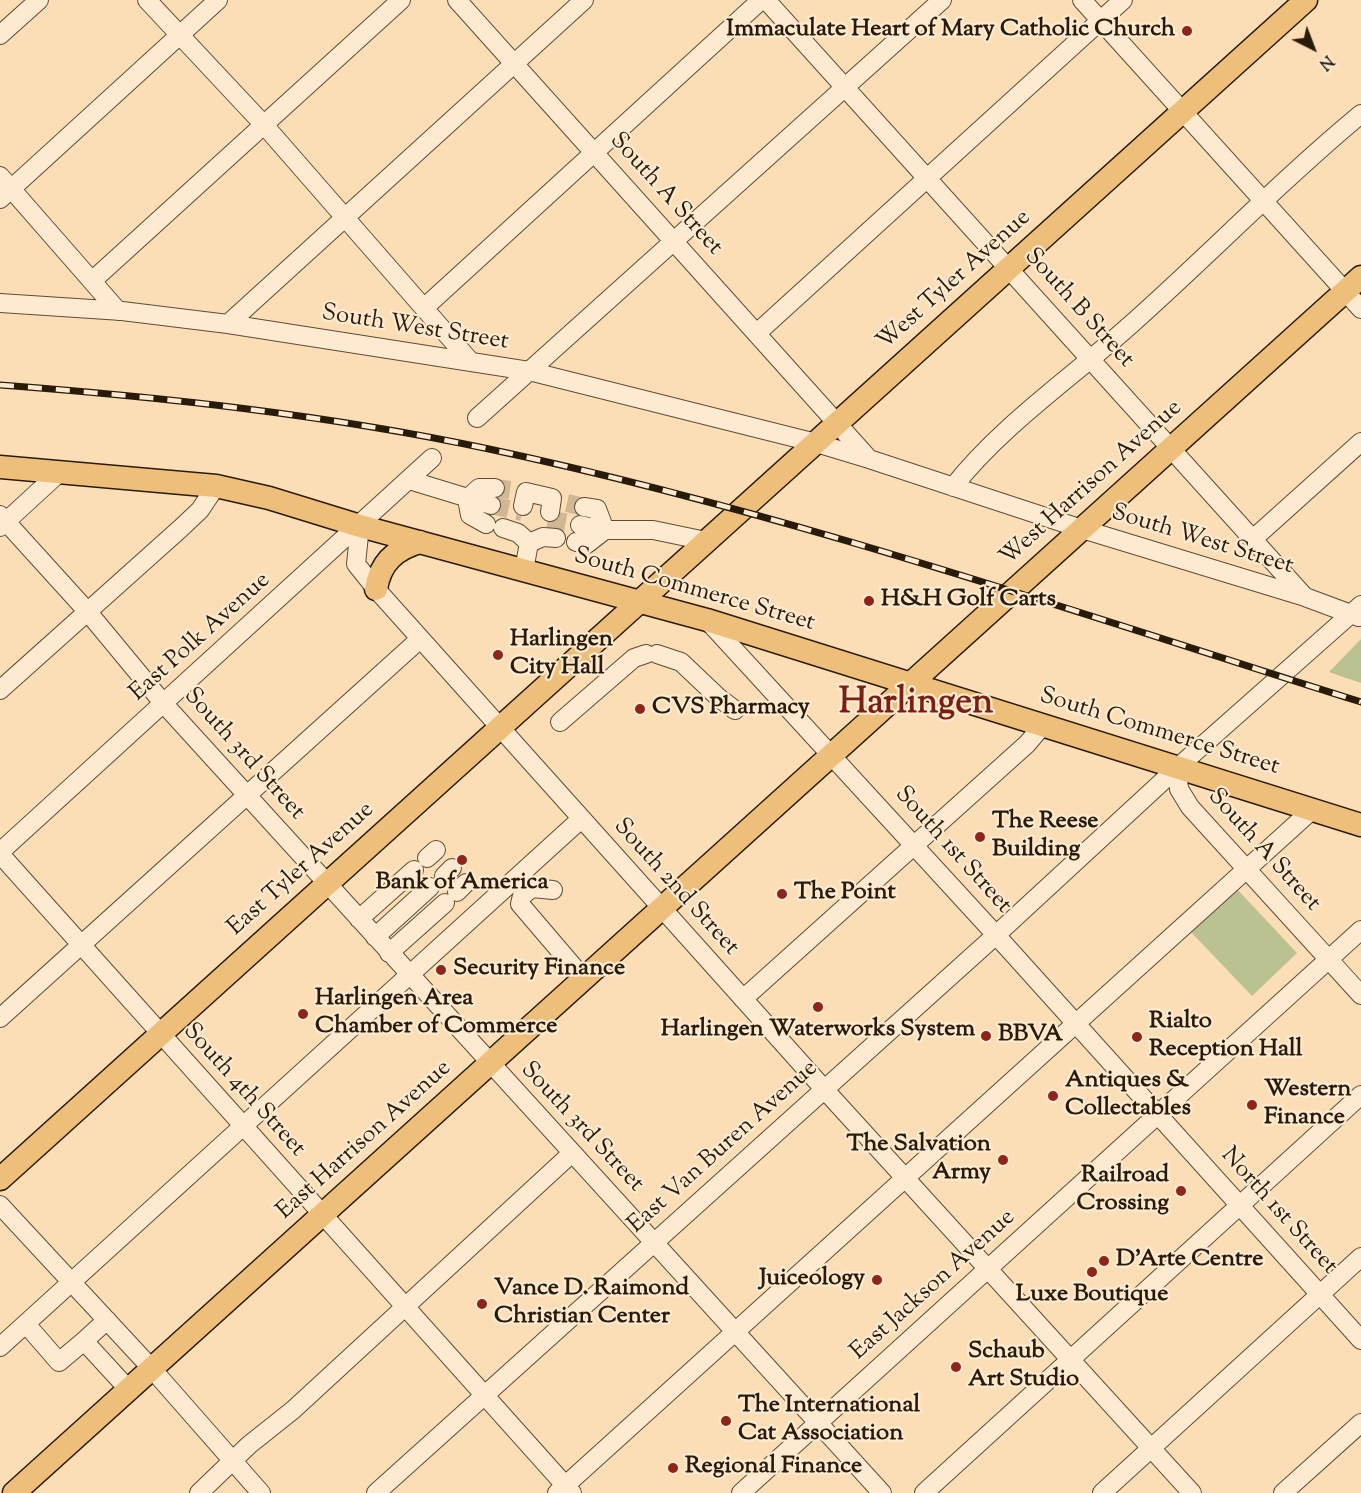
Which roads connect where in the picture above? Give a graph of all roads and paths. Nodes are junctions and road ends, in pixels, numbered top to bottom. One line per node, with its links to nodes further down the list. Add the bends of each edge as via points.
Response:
1 (39, 0): 14 (street)
2 (147, 0): 15 (street)
3 (219, 0): 15 (street)
4 (401, 0): 20 (street)
5 (457, 0): 16 (street, South A Street)
6 (584, 0): 16 (street)
7 (761, 0): 21 (street)
8 (766, 0): 17 (street, South B Street)
9 (942, 0): 17 (street)
10 (1082, 0): 13 (street)
11 (1123, 0): 13 (street)
12 (1306, 0): 18 (main road, West Tyler Avenue)
13 (1101, 20): 18 (street); 22 (street)
14 (0, 35)
15 (180, 35): 20 (street); 23 (street)
16 (514, 64): 21 (street, South A Street); 25 (street)
17 (845, 87): 22 (street, South B Street); 26 (street)
18 (1183, 111): 24 (street); 27 (main road, West Tyler Avenue)
19 (1361, 114): 24 (street)
20 (265, 126): 25 (street); 28 (street)
21 (594, 152): 26 (street, South A Street); 31 (street)
22 (927, 178): 27 (street, South B Street); 35 (street)
23 (4, 188): 28 (street)
24 (1265, 202): 29 (street); 36 (street)
25 (344, 216): 31 (street); 34 (street)
26 (674, 241): 35 (street, South A Street); 38 (street)
27 (1009, 269): 36 (street, South B Street); 40 (main road, West Tyler Avenue)
28 (92, 281): 33 (street)
29 (1353, 284): 32 (street); 43 (main road, West Harrison Avenue)
30 (0, 303): 33 (street, South West Street)
31 (424, 308): 37 (street)
32 (1361, 309)
33 (118, 311): 34 (street, South West Street)
34 (228, 324): 37 (street, South West Street)
35 (757, 333): 40 (street, South A Street)
36 (1092, 359): 43 (street, South B Street); 50 (street, via 1003,434)
37 (471, 362): 38 (street, South West Street)
38 (529, 371): 39 (street); 41 (street, South West Street)
39 (477, 418)
40 (838, 423): 41 (main road, West Tyler Avenue); 45 (street)
41 (816, 442): 45 (street, South West Street); 59 (main road, West Tyler Avenue)
42 (1361, 442): 58 (street)
43 (1172, 447): 55 (main road, West Harrison Avenue); 58 (street, South B Street)
44 (432, 459): 48 (street, East Polk Avenue)
45 (868, 459): 50 (street, South West Street)
46 (0, 467): 47 (main road, South Commerce Street)
47 (61, 471): 49 (main road, South Commerce Street); 53 (street)
48 (409, 480): 51 (street); 54 (street, East Polk Avenue)
49 (216, 486): 54 (main road, South Commerce Street); 65 (street, via 193,516)
50 (953, 487): 55 (street, South West Street)
51 (467, 499): 52 (street, via 479,488); 52 (street, via 470,515)
52 (530, 514): 56 (street, via 597,509); 61 (street)
53 (2, 521): 65 (street, South 3rd Street)
54 (360, 526): 60 (main road, South Commerce Street); 62 (street, South 2nd Street, via 356,564); 71 (street, East Polk Avenue)
55 (1082, 529): 63 (street, South West Street); 69 (main road, West Harrison Avenue)
56 (605, 530): 57 (street); 59 (street, via 653,530)
57 (578, 534)
58 (1253, 539): 63 (street, South B Street)
59 (706, 541): 64 (main road, West Tyler Avenue)
60 (420, 542): 61 (main road, South Commerce Street); 62 (main road, via 402,547 389,558 378,575)
61 (524, 570): 64 (main road, South Commerce Street)
62 (376, 590): 68 (street, South 2nd Street)
63 (1305, 597): 66 (street, South West Street)
64 (640, 602): 67 (main road, South Commerce Street); 75 (main road, East Tyler Avenue)
65 (87, 611): 70 (street); 71 (street, South 3rd Street)
66 (1358, 612): 77 (street, East Van Buren Avenue)
67 (707, 620): 69 (main road, South Commerce Street); 76 (street, South 1st Street)
68 (420, 639): 75 (street, South 2nd Street); 78 (street)
69 (911, 684): 74 (main road, South Commerce Street); 76 (main road, West Harrison Avenue)
70 (0, 690)
71 (164, 704): 78 (street, South 3rd Street); 83 (street, East Polk Avenue)
72 (735, 710): 73 (street, via 681,662 651,654 634,658)
73 (560, 722)
74 (1042, 725): 77 (main road, South Commerce Street); 82 (street, via 1027,744)
75 (500, 729): 80 (street, South 2nd Street); 87 (main road, East Tyler Avenue)
76 (832, 755): 82 (street, South 1st Street); 90 (main road, East Harrison Avenue)
77 (1177, 768): 79 (main road, South Commerce Street); 85 (street, South A Street, via 1179,789 1190,807); 93 (street, East Van Buren Avenue)
78 (247, 796): 87 (street, South 3rd Street); 95 (street)
79 (1313, 809): 81 (main road, South Commerce Street); 85 (street)
80 (581, 819): 90 (street, South 2nd Street); 98 (street)
81 (1361, 825)
82 (914, 845): 93 (street, South 1st Street); 101 (street)
83 (0, 853): 95 (street, South 4th Street)
84 (426, 859): 91 (street)
85 (1246, 870): 97 (street, South A Street); 103 (street)
86 (442, 877): 94 (street)
87 (327, 885): 91 (street, South 3rd Street); 104 (main road, East Tyler Avenue)
88 (553, 890): 99 (street, via 532,888 522,896 520,904)
89 (456, 893): 96 (street)
90 (662, 908): 99 (main road, East Harrison Avenue); 101 (street, South 2nd Street)
91 (359, 919): 94 (street, South 3rd Street)
92 (1361, 930): 97 (street, East Jackson Avenue)
93 (996, 935): 103 (street, South 1st Street); 106 (street, East Van Buren Avenue)
94 (375, 937): 96 (street, South 3rd Street)
95 (81, 945): 102 (street); 104 (street, South 4th Street)
96 (389, 953): 98 (street, South 3rd Street)
97 (1328, 959): 100 (street, South A Street); 108 (street, East Jackson Avenue)
98 (409, 976): 105 (street, South 3rd Street); 109 (street)
99 (584, 979): 105 (main road, East Harrison Avenue)
100 (1361, 995)
101 (743, 999): 106 (street, South 2nd Street)
102 (0, 1018)
103 (1076, 1024): 108 (street, South 1st Street); 111 (street)
104 (159, 1033): 109 (street, South 4th Street); 112 (main road, East Tyler Avenue)
105 (490, 1065): 110 (street, South 3rd Street); 115 (main road, East Harrison Avenue)
106 (824, 1089): 111 (street, South 2nd Street); 116 (street, East Van Buren Avenue)
107 (1361, 1095): 114 (street)
108 (1159, 1115): 114 (street, North 1st Street); 118 (street, East Jackson Avenue)
109 (243, 1126): 115 (street, South 4th Street); 119 (street)
110 (571, 1154): 116 (street, South 3rd Street); 121 (street)
111 (905, 1178): 118 (street, South 2nd Street); 124 (street)
112 (0, 1179)
113 (0, 1205): 119 (street)
114 (1240, 1205): 120 (street, North 1st Street); 128 (street)
115 (323, 1215): 121 (street, South 4th Street); 129 (main road, East Harrison Avenue)
116 (656, 1242): 124 (street, South 3rd Street); 131 (street, East Van Buren Avenue)
117 (1361, 1257): 120 (street)
118 (988, 1268): 128 (street, South 2nd Street); 132 (street, East Jackson Avenue)
119 (72, 1283): 122 (street); 123 (street)
120 (1319, 1294): 125 (street, North 1st Street); 134 (street)
121 (405, 1306): 131 (street, South 4th Street); 135 (street, via 281,1422)
122 (107, 1320): 126 (street); 129 (street)
123 (26, 1324): 126 (street, via 59,1362); 127 (street)
124 (737, 1331): 132 (street, South 3rd Street); 136 (street)
125 (1361, 1340)
126 (84, 1341): 130 (street)
127 (0, 1347)
128 (1070, 1359): 134 (street, South 2nd Street); 143 (street)
129 (153, 1370): 130 (main road, East Harrison Avenue); 135 (street)
130 (130, 1390): 137 (main road, East Harrison Avenue)
131 (484, 1394): 136 (street, South 4th Street); 140 (street, East Van Buren Avenue)
132 (819, 1422): 141 (street, East Jackson Avenue); 142 (street, South 3rd Street)
133 (1361, 1423): 146 (street)
134 (1152, 1448): 144 (street); 145 (street, South 2nd Street)
135 (232, 1460): 138 (street); 139 (street)
136 (565, 1490)
137 (15, 1493)
138 (199, 1493)
139 (261, 1493)
140 (376, 1493)
141 (741, 1493)
142 (882, 1493)
143 (924, 1493)
144 (1102, 1493)
145 (1192, 1493)
146 (1283, 1493)

